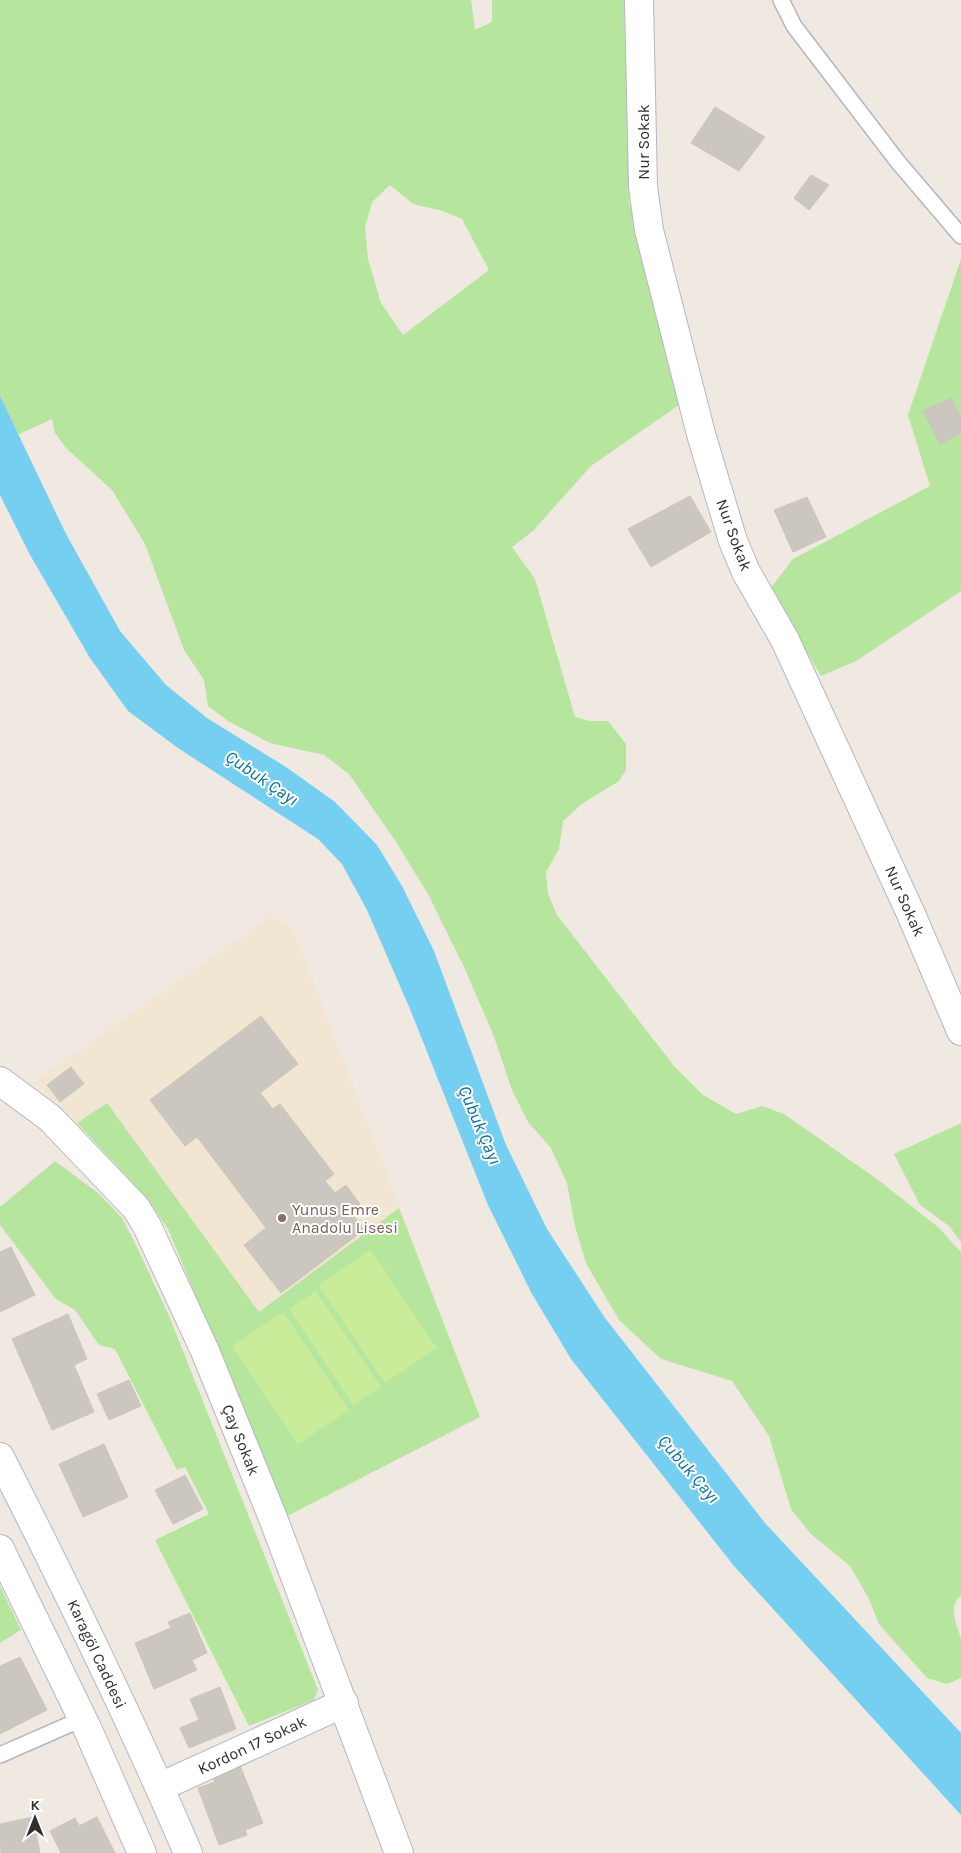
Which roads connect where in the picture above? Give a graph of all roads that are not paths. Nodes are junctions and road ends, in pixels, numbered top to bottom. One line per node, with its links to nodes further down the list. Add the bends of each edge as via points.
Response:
1 (639, 0): 4 (street, Nur Sokak, via 643,187 649,230 701,434 733,541 746,572 785,640)
2 (781, 0): 3 (lane, via 794,26 898,162)
3 (961, 236)
4 (961, 1031)
5 (0, 1081): 8 (street, Çay Sokak, via 50,1118 136,1208 147,1226 208,1360)
6 (0, 1457): 11 (street, Karagöl Caddesi, via 35,1523)
7 (0, 1549): 9 (street)
8 (344, 1703): 11 (street, Kordon 17 Sokak); 14 (street, Çay Sokak)
9 (82, 1719): 10 (lane); 12 (street)
10 (0, 1755)
11 (160, 1787): 13 (street, Karagöl Caddesi)
12 (142, 1853)
13 (188, 1853)
14 (399, 1853)

